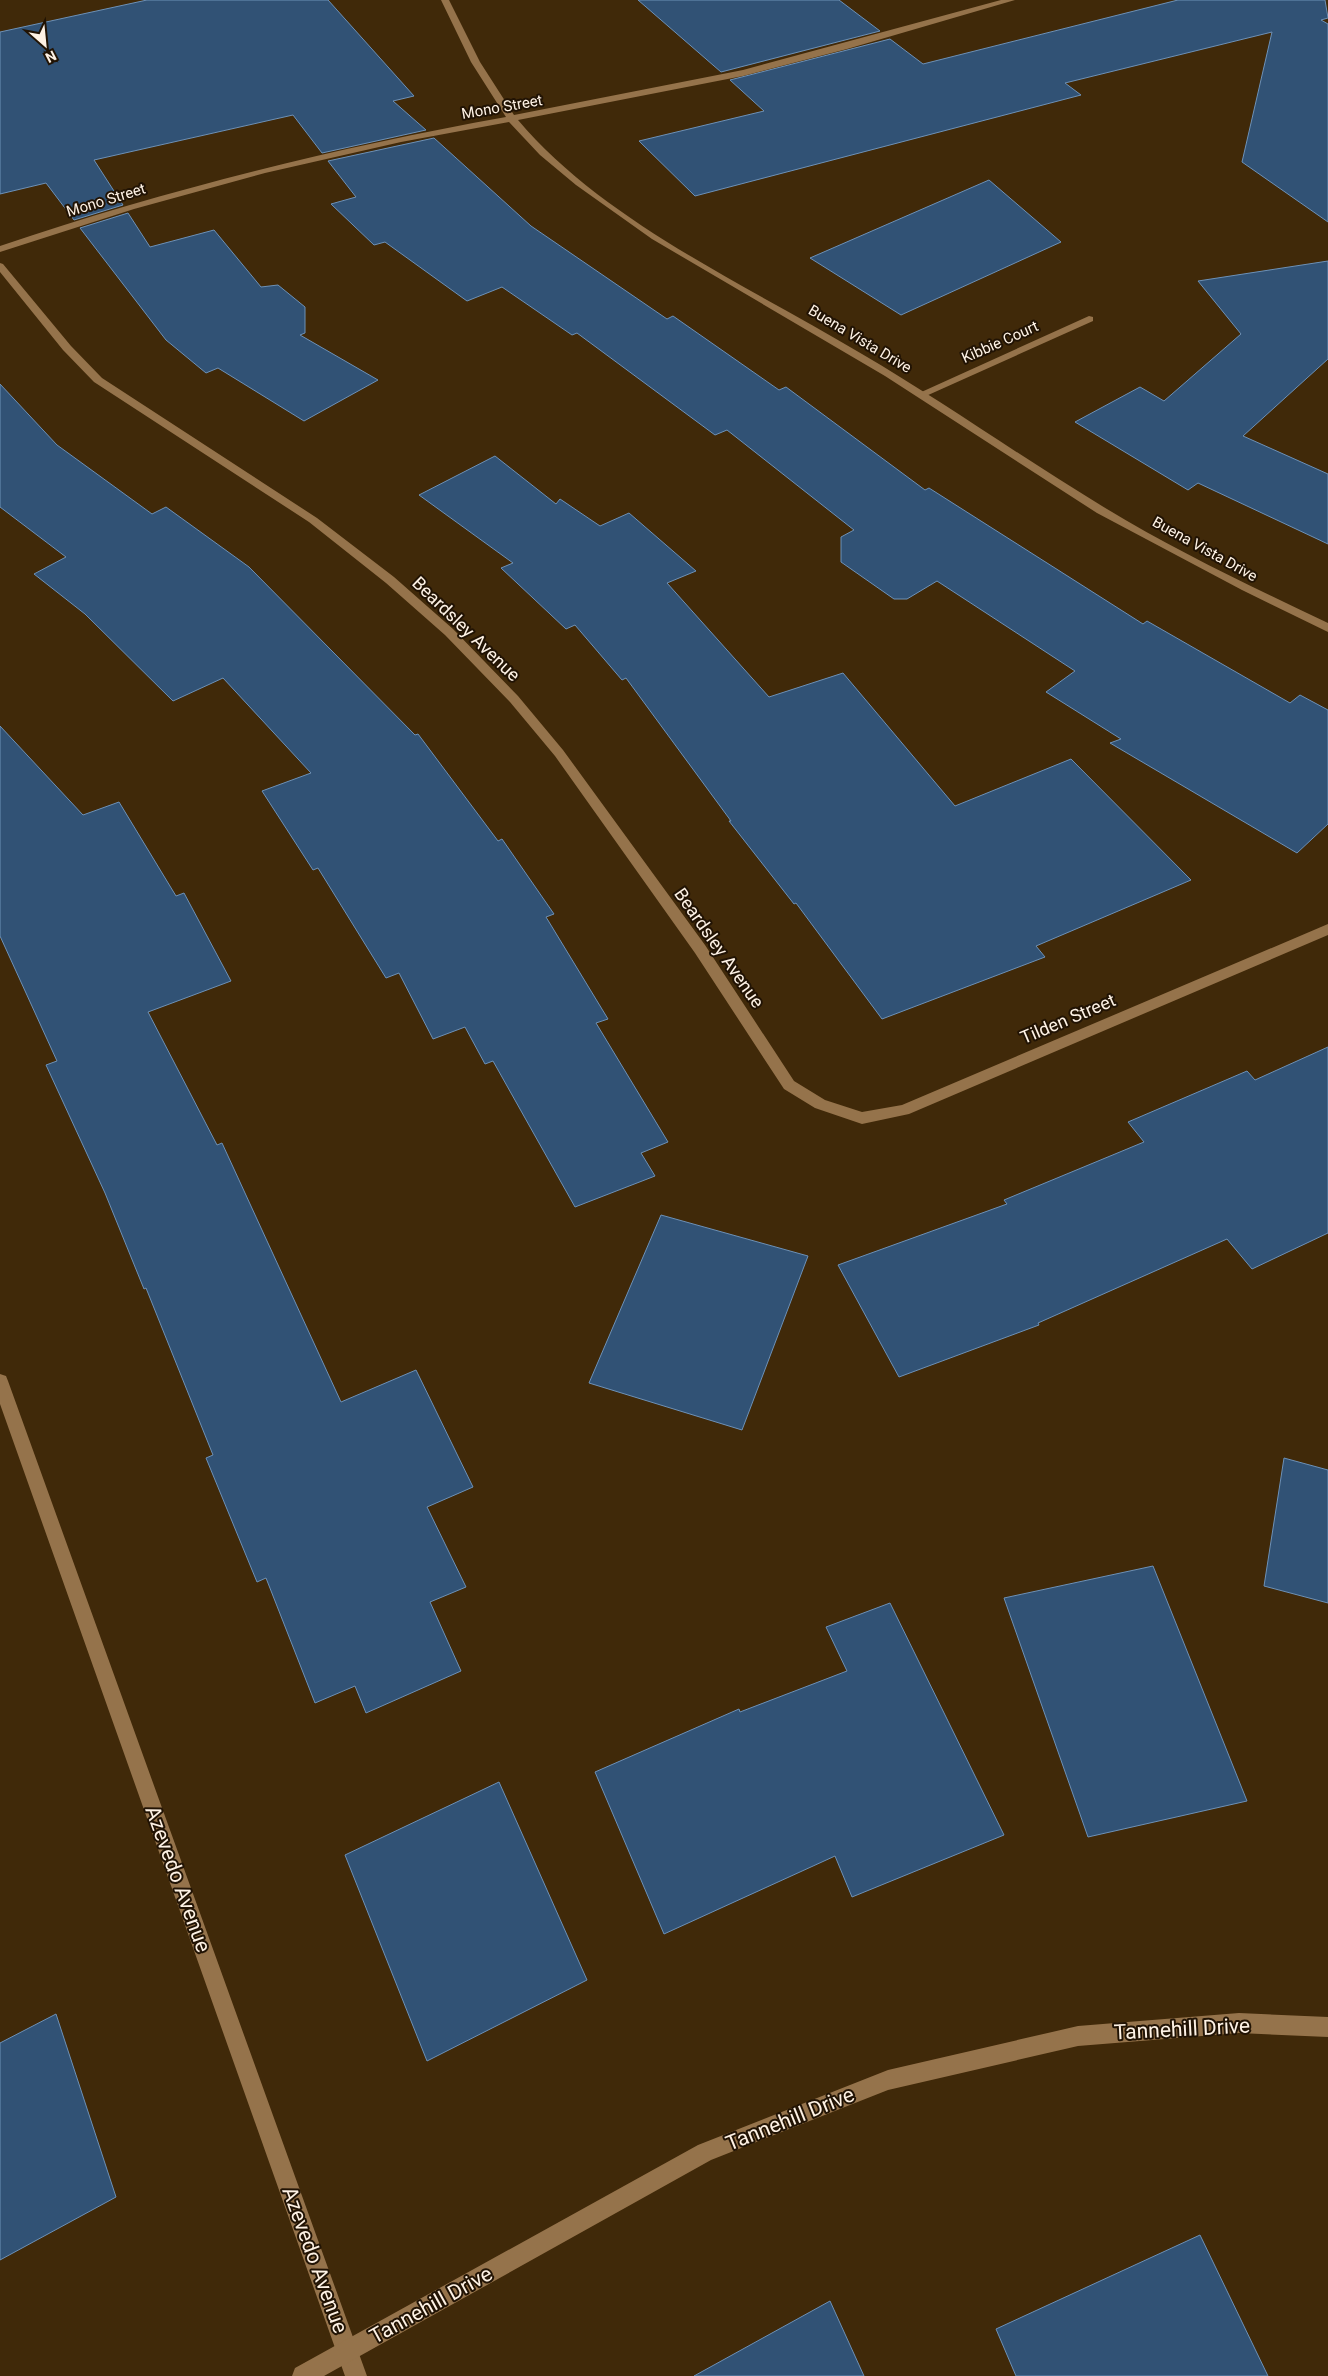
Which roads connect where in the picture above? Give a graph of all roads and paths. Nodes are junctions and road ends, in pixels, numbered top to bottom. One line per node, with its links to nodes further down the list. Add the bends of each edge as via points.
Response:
1 (445, 0): 3 (street, Buena Vista Drive, via 474,62)
2 (1010, 0): 3 (street, Mono Street, via 744,72)
3 (511, 119): 4 (street, Mono Street, via 354,150 208,184); 7 (street, Buena Vista Drive, via 542,153 629,221)
4 (0, 249)
5 (0, 266): 10 (street, Beardsley Avenue, via 67,348 98,380 313,520 390,580 449,632 514,699 559,752 700,948 789,1085)
6 (1089, 318): 7 (street, Kibbie Court)
7 (922, 394): 8 (street, Buena Vista Drive, via 1095,506 1256,595)
8 (1328, 628)
9 (1328, 929): 10 (street, Tilden Street, via 904,1110 862,1118)
10 (820, 1104)
11 (0, 1381): 13 (street, Azevedo Avenue)
12 (1328, 2027): 13 (street, Tannehill Drive, via 1239,2023 1078,2036 888,2080 705,2152)
13 (348, 2351): 14 (street, Tannehill Drive); 15 (street, Azevedo Avenue)
14 (303, 2376)
15 (356, 2376)

